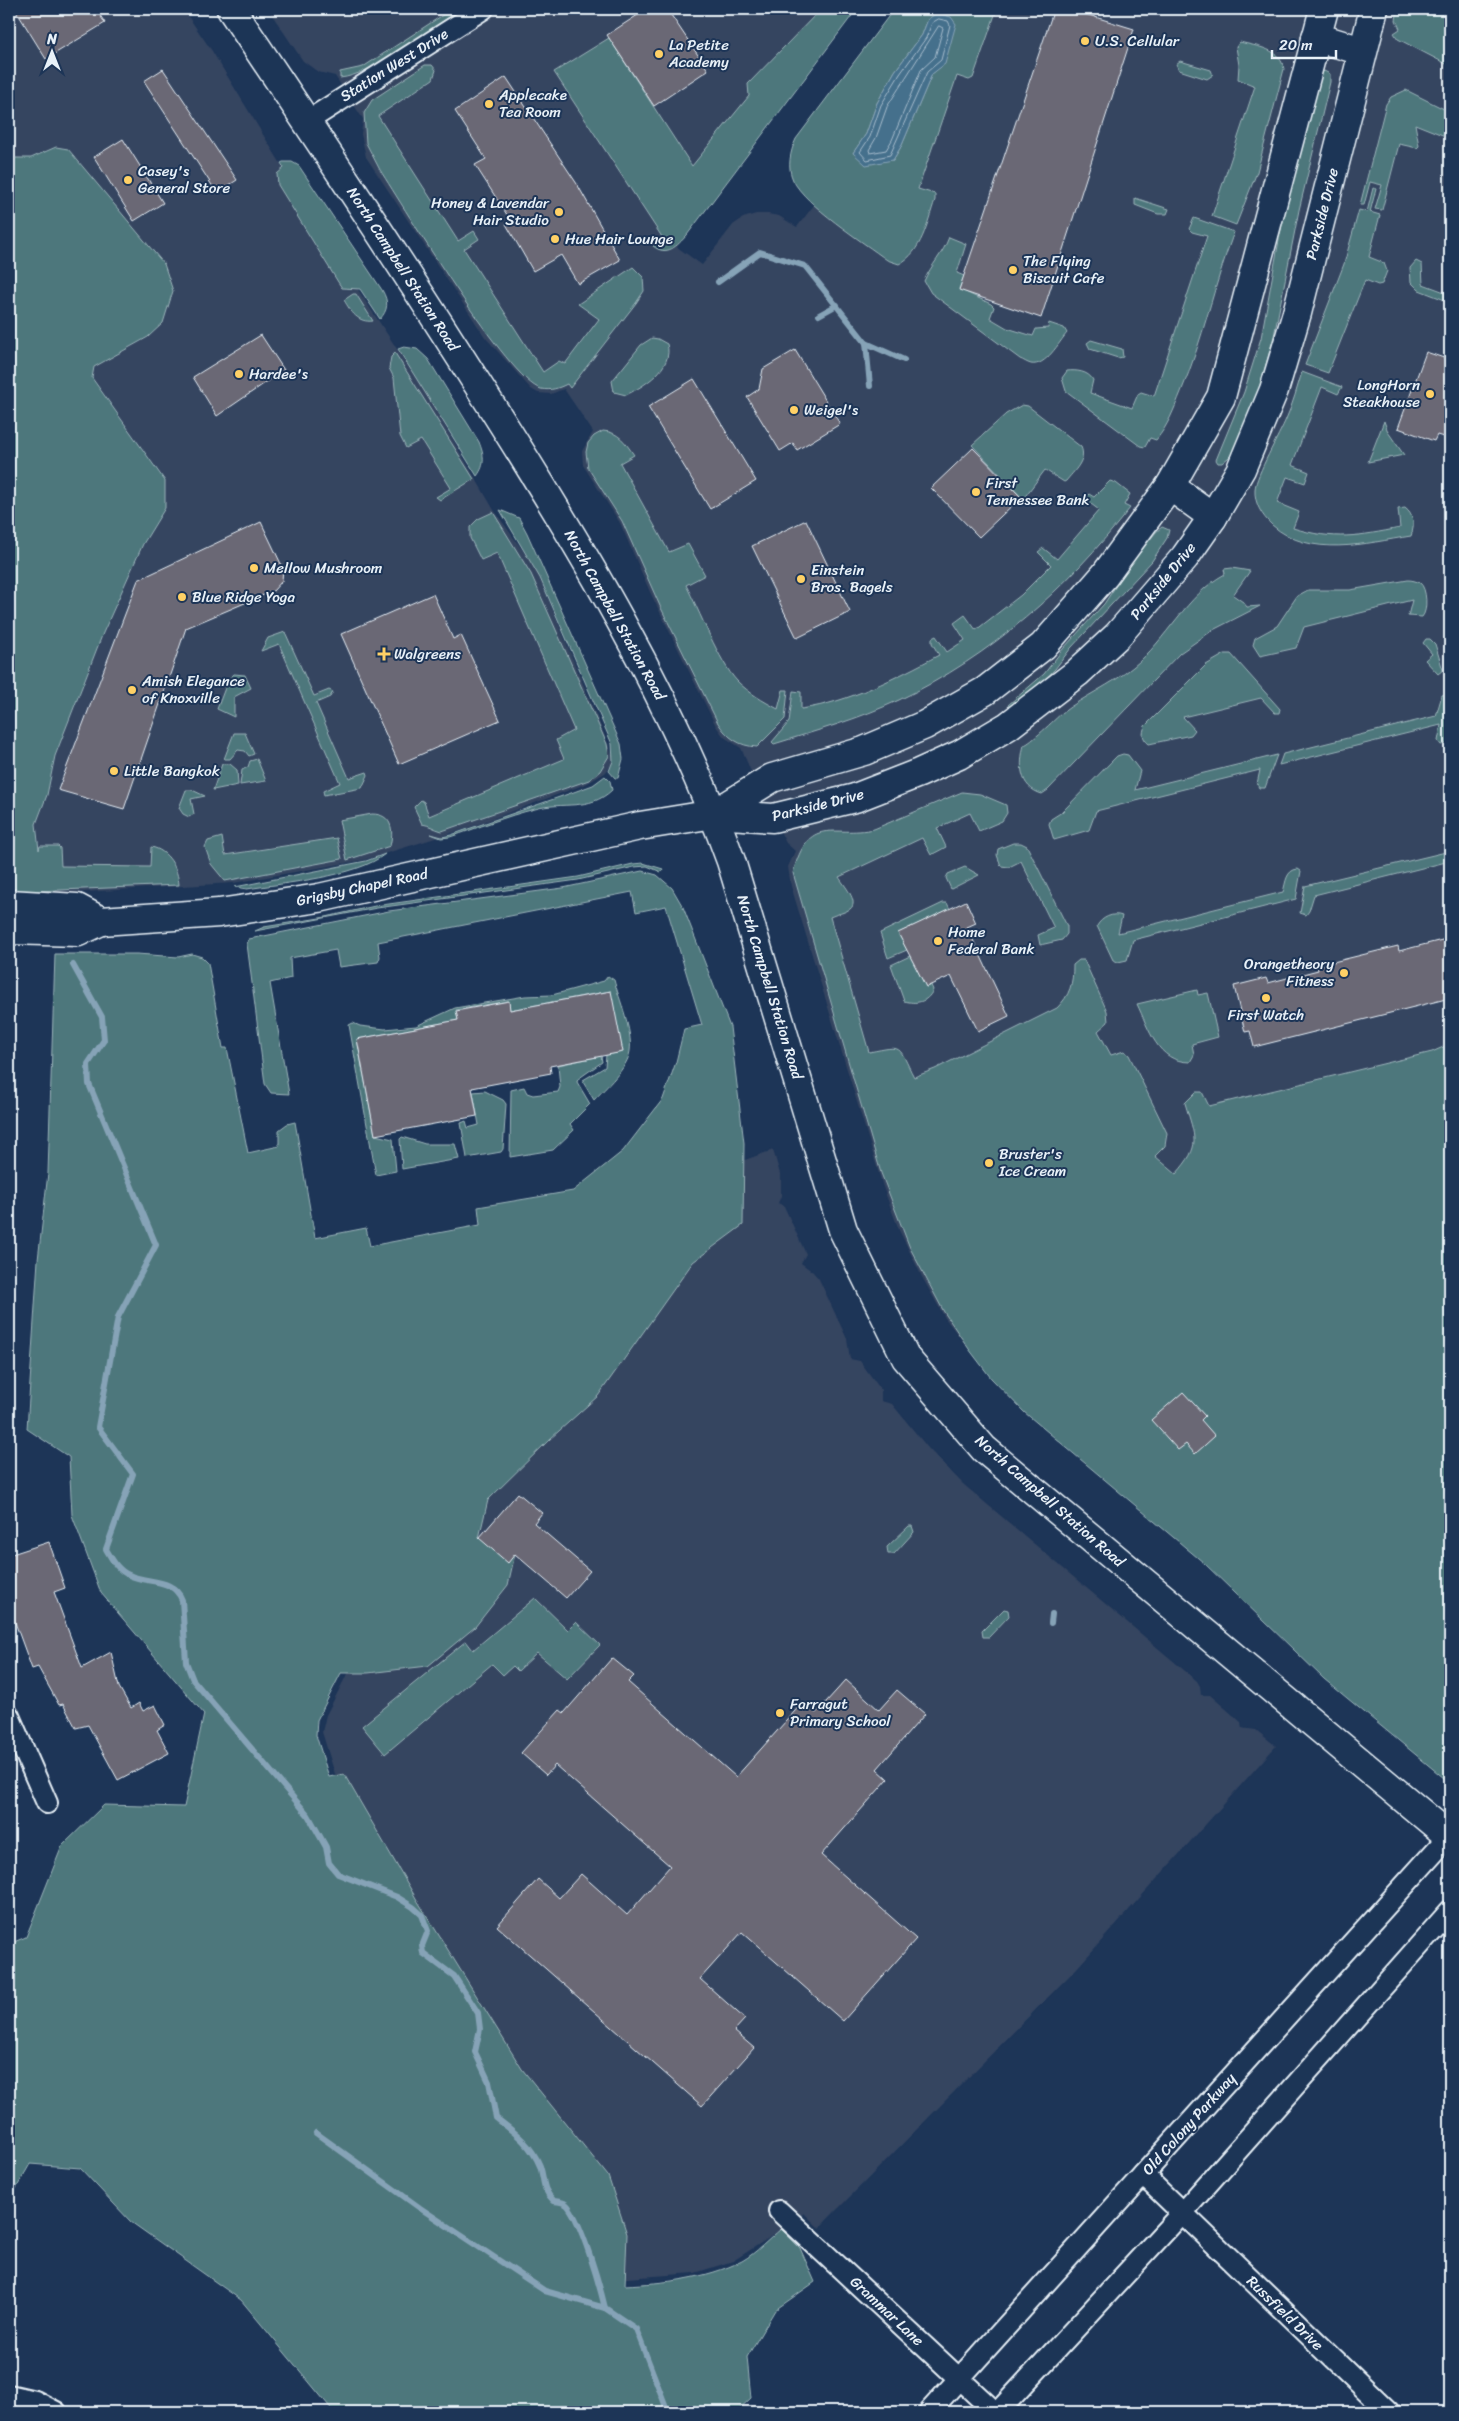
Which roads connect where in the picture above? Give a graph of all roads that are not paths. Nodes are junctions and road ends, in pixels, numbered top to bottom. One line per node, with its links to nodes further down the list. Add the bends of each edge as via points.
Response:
1 (231, 9): 7 (street, North Campbell Station Road)
2 (483, 9): 7 (street, Station West Drive)
3 (1324, 9): 5 (street)
4 (1374, 9): 6 (street, Parkside Drive)
5 (1316, 37): 6 (street); 8 (street, via 1220,398)
6 (1362, 51): 9 (street, Parkside Drive, via 1300,305 1274,390 1240,469)
7 (306, 122): 10 (street, North Campbell Station Road, via 463,360 584,556 659,695)
8 (1170, 486): 9 (street); 10 (street, via 1105,575 1043,646 985,691 925,725 864,751 772,778)
9 (1213, 517): 10 (street, Parkside Drive, via 1185,557 1117,636 1077,673 1008,726 959,755 855,798 773,818)
10 (714, 814): 12 (street, Grigsby Chapel Road, via 640,826 319,898 219,913); 16 (street, North Campbell Station Road, via 843,1230 906,1358 984,1448)
11 (9, 904): 12 (street, via 77,908)
12 (101, 921): 13 (street, via 78,932)
13 (9, 930)
14 (9, 1716): 15 (street)
15 (47, 1803)
16 (1450, 1836): 18 (street, Old Colony Parkway)
17 (1450, 1911): 20 (street)
18 (1142, 2175): 20 (street, Russfield Drive); 21 (street, Old Colony Parkway)
19 (779, 2211): 21 (street, Grammar Lane)
20 (1181, 2214): 25 (street); 26 (street, Russfield Drive)
21 (960, 2379): 24 (street, Old Colony Parkway); 25 (street, Grammar Lane)
22 (9, 2395): 23 (street, via 35,2400)
23 (56, 2412)
24 (929, 2412)
25 (997, 2412)
26 (1389, 2412)

